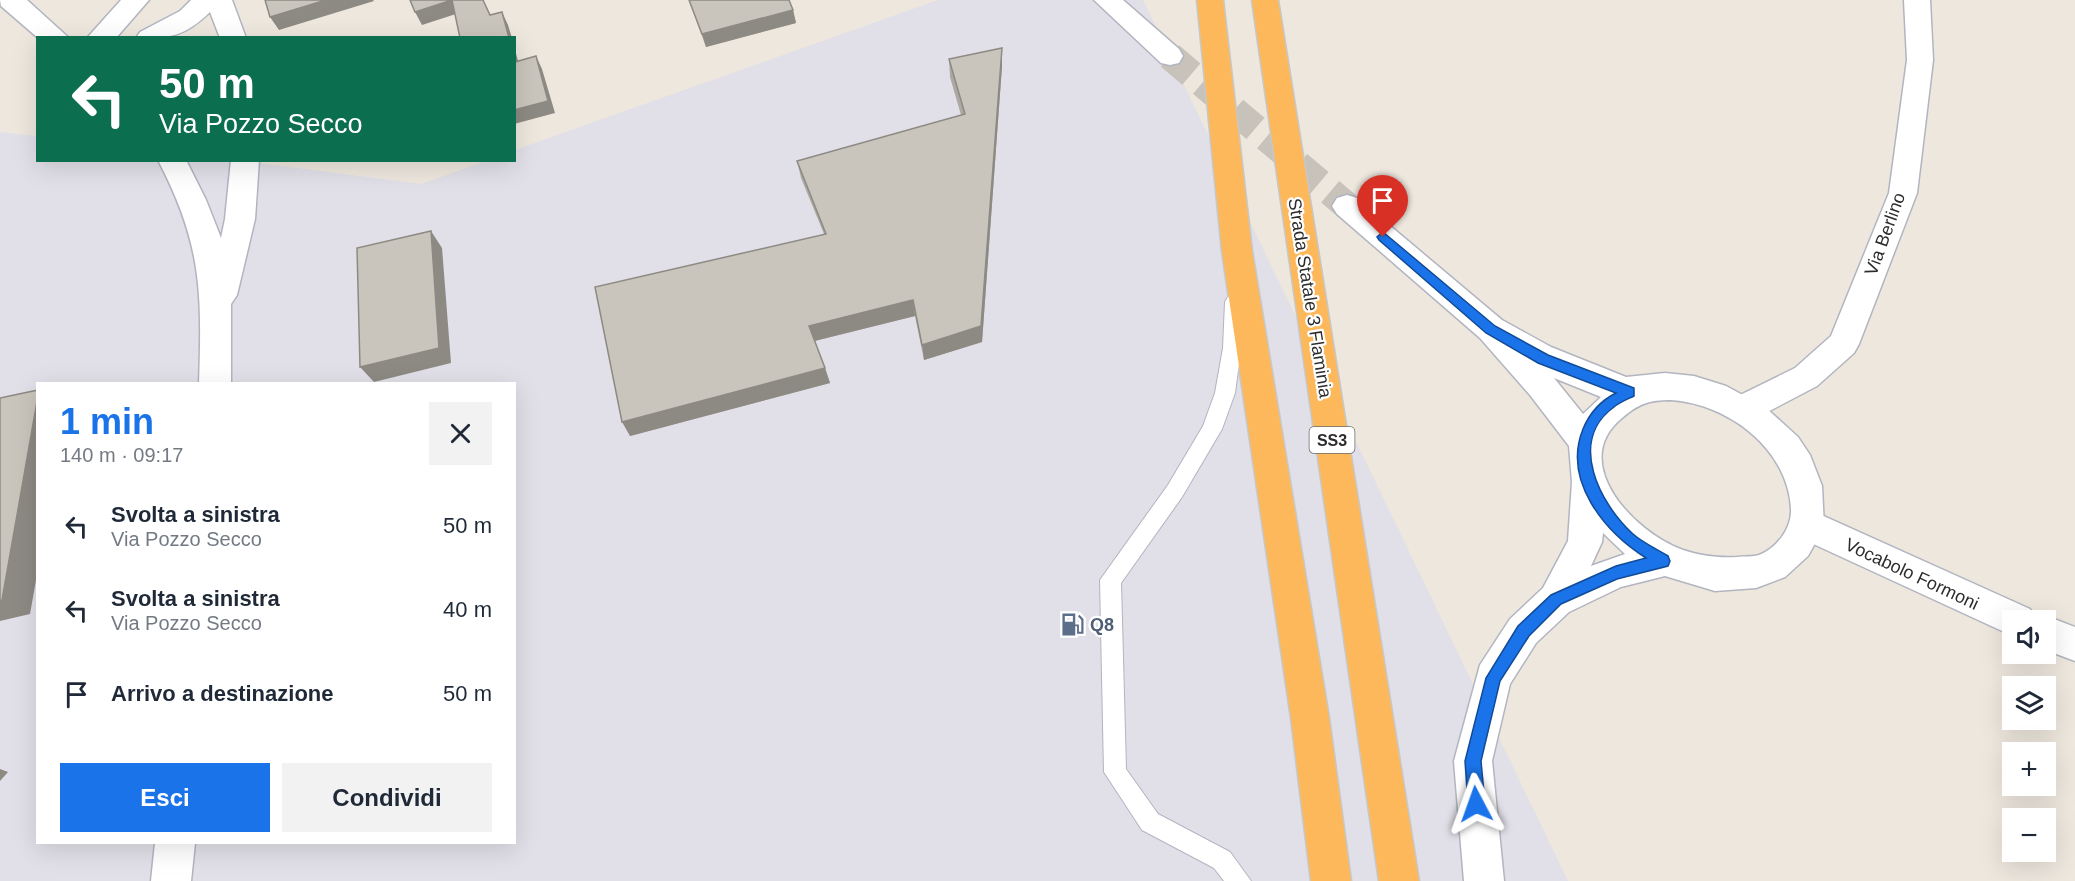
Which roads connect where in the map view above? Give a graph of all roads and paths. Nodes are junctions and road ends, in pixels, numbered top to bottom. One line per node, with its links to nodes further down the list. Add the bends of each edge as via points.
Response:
1 (10, 0): 9 (main road)
2 (136, 0): 10 (main road)
3 (207, 0): 11 (main road, via 189,17)
4 (219, 0): 12 (main road)
5 (1107, 0): 13 (main road)
6 (1210, 0): 17 (highway)
7 (1265, 0): 35 (highway, Strada Statale 3 Flaminia / SS3)
8 (1917, 0): 22 (main road, Via Berlino, via 1920,60 1903,193 1844,344 1806,376)
9 (54, 36)
10 (102, 36)
11 (153, 36)
12 (231, 36)
13 (1170, 56)
14 (173, 162): 18 (main road, via 208,243)
15 (245, 162): 18 (main road, via 240,219)
16 (1347, 206): 19 (main road)
17 (1237, 251): 33 (lane, via 1232,348 1225,393 1212,429 1175,491 1110,580 1115,772 1150,822 1222,860); 34 (highway, via 1310,718)
18 (217, 318): 20 (main road)
19 (1491, 329): 21 (main road, via 1543,359); 23 (main road)
20 (215, 382)
21 (1630, 392): 22 (main road, via 1665,386 1691,389 1718,396); 23 (main road, via 1608,403 1593,420)
22 (1743, 409): 25 (main road, via 1774,433 1796,462 1808,494)
23 (1585, 442): 24 (main road)
24 (1588, 482): 26 (main road, via 1604,512 1629,540); 27 (main road, via 1585,542)
25 (1808, 525): 26 (main road, via 1794,550 1770,568 1738,577 1701,574); 28 (main road, Vocabolo Formoni)
26 (1663, 561): 27 (main road, via 1616,572)
27 (1556, 600): 36 (main road, via 1523,631 1493,678 1473,761)
28 (2002, 614)
29 (2056, 637): 30 (main road)
30 (2075, 644)
31 (175, 844): 32 (main road)
32 (171, 881)
33 (1239, 881)
34 (1331, 881)
35 (1399, 881)
36 (1484, 881)

